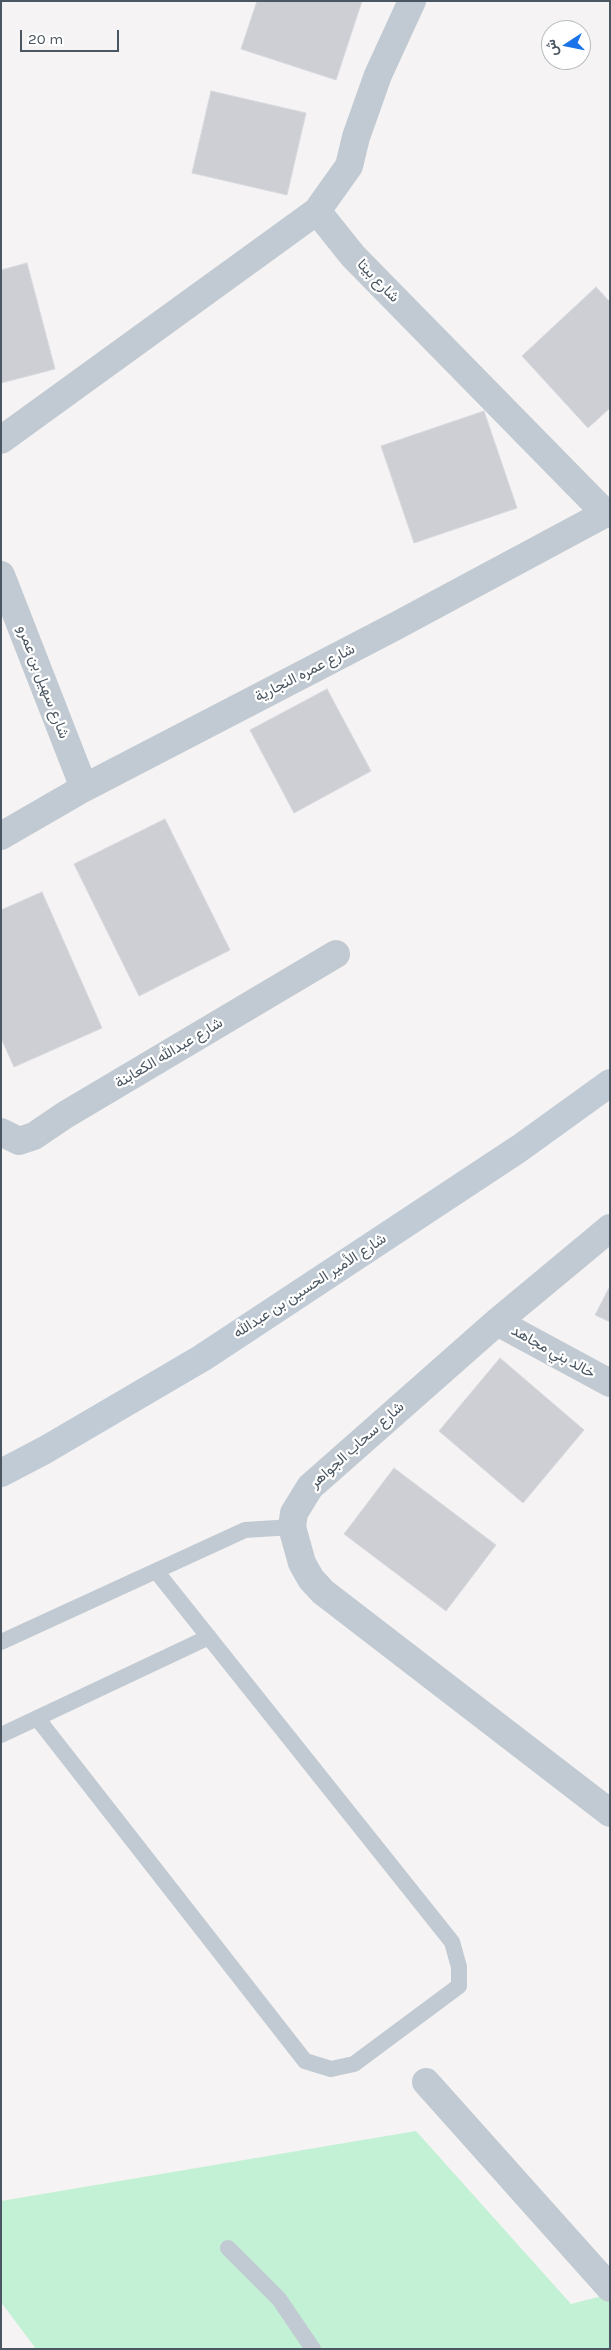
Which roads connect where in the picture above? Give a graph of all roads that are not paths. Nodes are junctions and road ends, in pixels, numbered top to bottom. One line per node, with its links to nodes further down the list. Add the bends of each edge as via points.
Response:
1 (412, 1): 2 (street, via 378,75 349,166)
2 (317, 211): 3 (street); 4 (street, شارع بيتا, via 354,256)
3 (1, 440)
4 (608, 513): 6 (street, شارع عمره النجارية)
5 (1, 575): 6 (street, شارع سهيل بن عمرو)
6 (84, 788): 7 (street, شارع عمره النجارية)
7 (1, 836)
8 (336, 954): 10 (street, شارع عبدالله الكعابنة, via 34,1136 19,1141)
9 (610, 1083): 14 (main road, شارع الأمير الحسين بن عبدالله, via 520,1148 202,1358)
10 (1, 1132)
11 (610, 1228): 12 (street, شارع سحاب الجواهر)
12 (497, 1322): 13 (street, خالد بني مجاهد); 15 (street, شارع سحاب الجواهر, via 310,1487 294,1513)
13 (610, 1383)
14 (1, 1474)
15 (292, 1528): 16 (lane, via 245,1530); 21 (street, via 302,1563 323,1592)
16 (156, 1571): 17 (lane); 18 (lane)
17 (209, 1638): 19 (lane); 19 (lane, via 452,1942 459,1967 459,1986 354,2064 331,2069 305,2061)
18 (1, 1642)
19 (37, 1718): 20 (lane)
20 (1, 1735)
21 (610, 1813)
22 (426, 2082): 24 (street)
23 (228, 2248): 25 (lane, via 279,2299)
24 (610, 2288)
25 (313, 2349)

